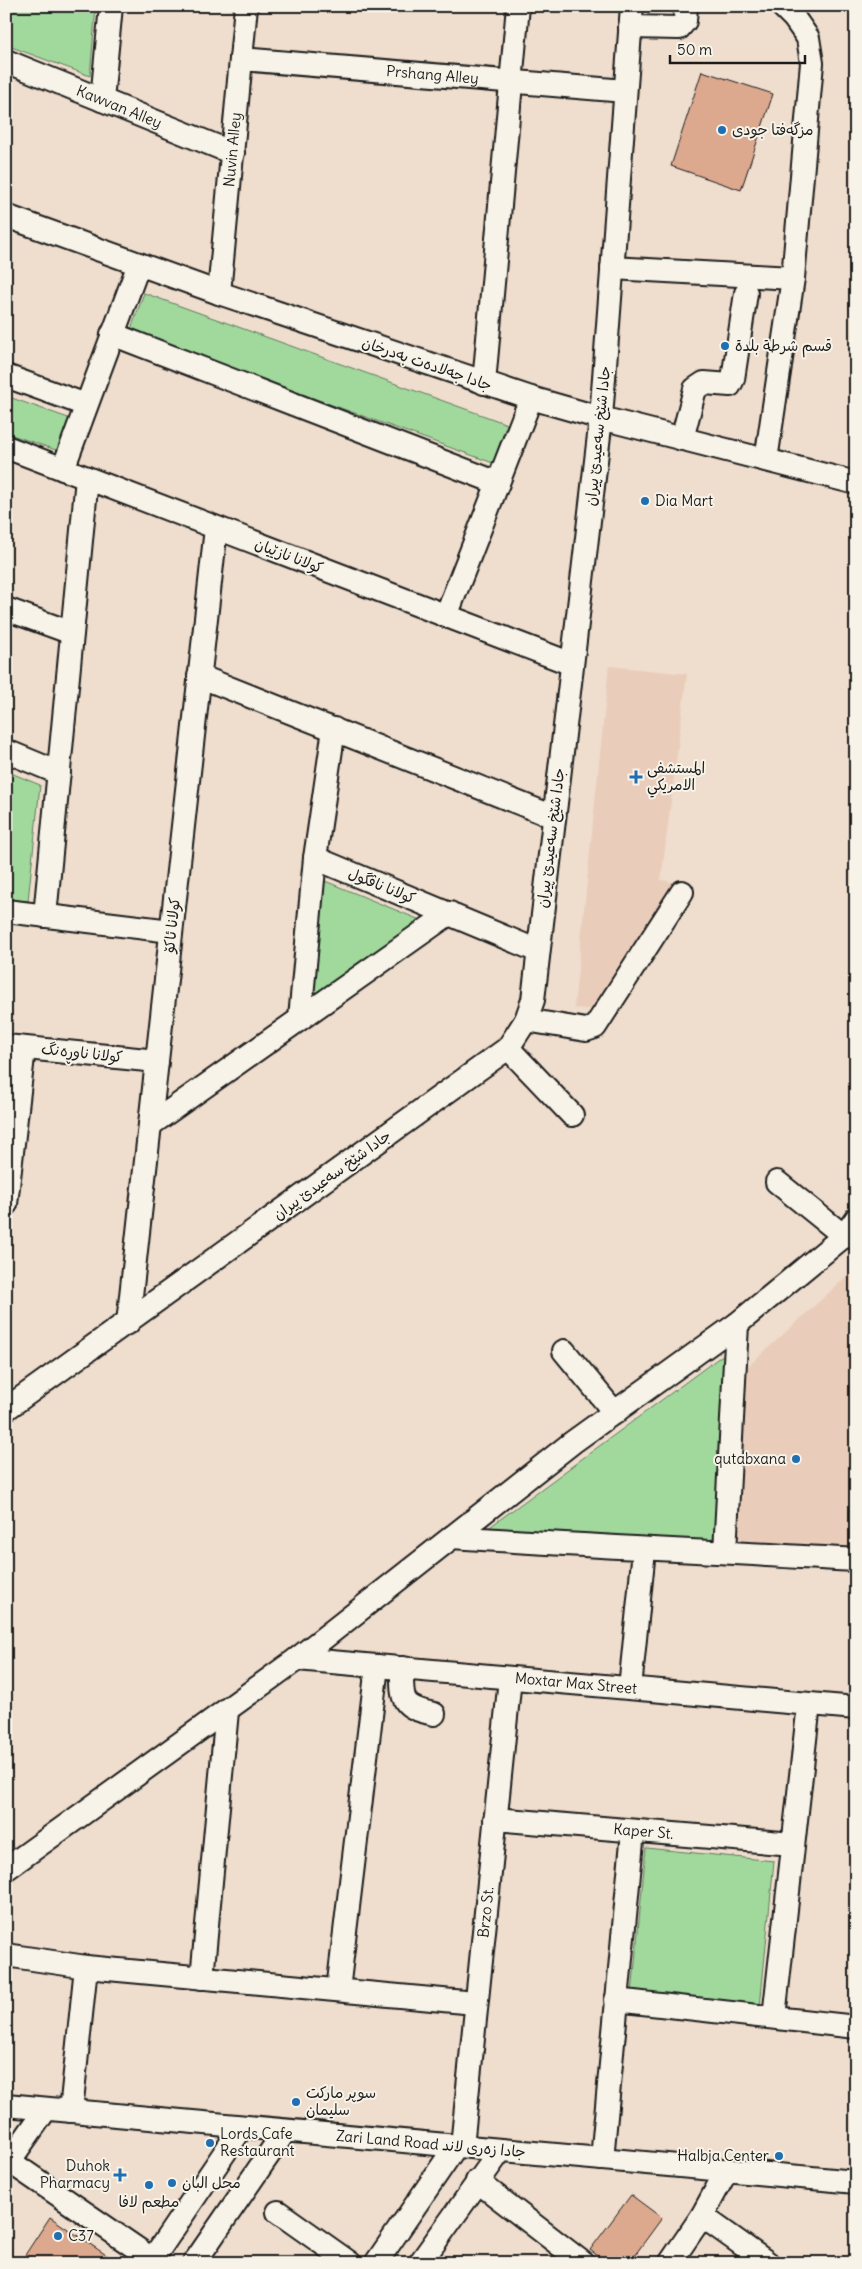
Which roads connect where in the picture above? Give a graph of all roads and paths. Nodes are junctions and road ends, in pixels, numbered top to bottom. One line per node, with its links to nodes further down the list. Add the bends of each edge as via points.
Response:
1 (111, 6): 11 (street)
2 (246, 6): 7 (street, Nuvin Alley)
3 (518, 6): 9 (street)
4 (686, 6): 6 (street, via 685,21 680,28)
5 (782, 6): 16 (street, via 808,38 812,63)
6 (631, 17): 10 (street, جادا شێخ سەعیدێ پیران)
7 (242, 59): 9 (street, Prshang Alley); 12 (street, Nuvin Alley)
8 (6, 61): 11 (street, Kawvan Alley)
9 (512, 82): 10 (street, Prshang Alley); 21 (street)
10 (625, 91): 15 (street, جادا شێخ سەعیدێ پیران)
11 (102, 100): 12 (street, Kawvan Alley)
12 (233, 154): 17 (street, Nuvin Alley)
13 (6, 216): 14 (street, جادا جەلادەت بەدرخان)
14 (139, 264): 17 (street, جادا جەلادەت بەدرخان); 19 (street)
15 (612, 268): 16 (street); 24 (street, جادا شێخ سەعیدێ پیران)
16 (793, 278): 27 (street)
17 (218, 293): 21 (street, جادا جەلادەت بەدرخان)
18 (746, 293): 25 (street, via 734,379 730,385 704,383 695,389)
19 (112, 334): 23 (street); 30 (street)
20 (6, 376): 23 (street)
21 (484, 383): 22 (street, جادا جەلادەت بەدرخان)
22 (531, 398): 24 (street, جادا جەلادەت بەدرخان); 30 (street)
23 (86, 406): 28 (street)
24 (601, 418): 25 (street, جادا جەلادەت بەدرخان); 36 (street, جادا شێخ سەعیدێ پیران)
25 (682, 439): 27 (street, جادا جەلادەت بەدرخان)
26 (6, 447): 28 (street, کولانا نازێیان)
27 (766, 460): 31 (street, جادا جەلادەت بەدرخان)
28 (63, 469): 29 (street, کولانا نازێیان)
29 (87, 478): 32 (street, کولانا نازێیان); 35 (street)
30 (498, 483): 34 (street)
31 (856, 483)
32 (216, 528): 34 (street, کولانا نازێیان); 37 (street, کولانا ئاکۆ)
33 (6, 609): 35 (street)
34 (446, 616): 36 (street, کولانا نازێیان)
35 (72, 633): 40 (street)
36 (572, 664): 41 (street, جادا شێخ سەعیدێ پیران)
37 (200, 676): 38 (street); 47 (street, کولانا ئاکۆ)
38 (334, 729): 41 (street); 42 (street)
39 (6, 751): 40 (street)
40 (59, 773): 46 (street)
41 (554, 817): 48 (street, جادا شێخ سەعیدێ پیران)
42 (315, 858): 45 (street, کولانا ناڤگول); 49 (street)
43 (682, 892): 50 (street, via 596,1027 586,1030)
44 (6, 911): 46 (street)
45 (450, 913): 48 (street, کولانا ناڤگول); 49 (street)
46 (45, 916): 47 (street)
47 (171, 930): 53 (street, کولانا ئاکۆ)
48 (538, 951): 50 (street, جادا شێخ سەعیدێ پیران, via 533,1000)
49 (300, 1018): 56 (street)
50 (526, 1020): 52 (street, جادا شێخ سەعیدێ پیران)
51 (15, 1047): 53 (street, کولانا ناوڕەنگ); 54 (street); 58 (street)
52 (508, 1048): 55 (street); 60 (street, جادا شێخ سەعیدێ پیران)
53 (157, 1061): 56 (street, کولانا ئاکۆ)
54 (6, 1070)
55 (572, 1115)
56 (150, 1124): 60 (street, کولانا ئاکۆ)
57 (777, 1182): 59 (street)
58 (6, 1204)
59 (852, 1231): 61 (street)
60 (128, 1323): 63 (street, جادا شێخ سەعیدێ پیران)
61 (738, 1324): 64 (street); 67 (street)
62 (564, 1351): 64 (street)
63 (6, 1410)
64 (614, 1413): 65 (street)
65 (452, 1537): 66 (street); 69 (street)
66 (644, 1550): 67 (street); 73 (street)
67 (725, 1552): 68 (street)
68 (856, 1560)
69 (297, 1659): 70 (street, Moxtar Max Street); 76 (street)
70 (377, 1666): 71 (street, Moxtar Max Street); 85 (street)
71 (402, 1668): 72 (street, Moxtar Max Street); 77 (street, via 402,1693 408,1703 414,1710)
72 (510, 1678): 73 (street, Moxtar Max Street); 78 (street, Brzo St.)
73 (630, 1688): 74 (street, Moxtar Max Street)
74 (809, 1704): 75 (street, Moxtar Max Street); 80 (street)
75 (856, 1708)
76 (226, 1711): 81 (street); 84 (street)
77 (434, 1714)
78 (495, 1819): 79 (street, Kaper St.); 87 (street, Brzo St.)
79 (633, 1831): 80 (street, Kaper St.); 86 (street)
80 (792, 1844): 88 (street)
81 (6, 1869)
82 (6, 1955): 83 (street)
83 (86, 1967): 84 (street); 92 (street)
84 (202, 1978): 85 (street)
85 (338, 1990): 87 (street)
86 (616, 2000): 88 (street); 97 (street)
87 (475, 2003): 95 (street, Brzo St.)
88 (774, 2018): 89 (street)
89 (856, 2027)
90 (6, 2105): 91 (street, Zari Land Road جادا زەری لاند)
91 (46, 2109): 92 (street, Zari Land Road جادا زەری لاند); 98 (street)
92 (71, 2111): 93 (street, Zari Land Road جادا زەری لاند)
93 (242, 2127): 94 (street, Zari Land Road جادا زەری لاند); 102 (street)
94 (285, 2131): 95 (street, Zari Land Road جادا زەری لاند); 103 (street)
95 (459, 2146): 96 (street, Zari Land Road جادا زەری لاند); 109 (street)
96 (501, 2150): 97 (street, Zari Land Road جادا زەری لاند); 100 (street)
97 (602, 2159): 99 (street, Zari Land Road جادا زەری لاند)
98 (8, 2164): 106 (street)
99 (727, 2170): 101 (street, Zari Land Road جادا زەری لاند); 105 (street)
100 (477, 2181): 110 (street); 111 (street)
101 (856, 2182)
102 (202, 2186): 103 (street); 106 (street)
103 (233, 2207): 107 (street)
104 (278, 2212): 108 (street)
105 (702, 2216): 112 (street); 113 (street)
106 (151, 2261)
107 (194, 2263)
108 (350, 2263)
109 (376, 2263)
110 (420, 2263)
111 (582, 2263)
112 (670, 2263)
113 (768, 2263)

